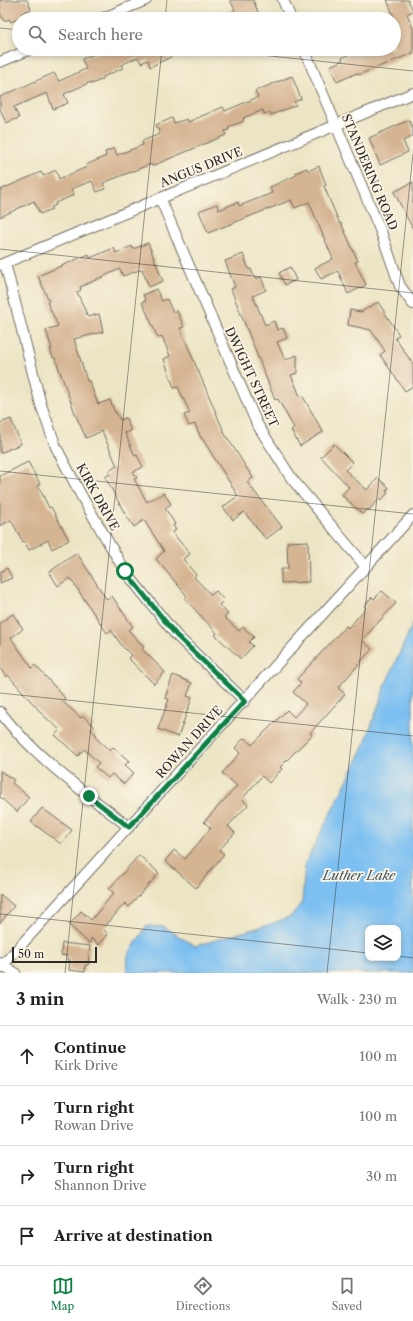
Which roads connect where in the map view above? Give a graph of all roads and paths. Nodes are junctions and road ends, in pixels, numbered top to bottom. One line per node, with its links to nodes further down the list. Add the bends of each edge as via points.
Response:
1 (146, 0): 3 (street)
2 (283, 0): 4 (street)
3 (118, 12)
4 (288, 12)
5 (14, 56): 7 (street)
6 (307, 56): 9 (street, STANDERING ROAD)
7 (0, 62)
8 (413, 93): 9 (street, ANGUS DRIVE)
9 (336, 126): 10 (street, ANGUS DRIVE); 12 (street, STANDERING ROAD, via 381,232 400,286)
10 (160, 198): 11 (street, ANGUS DRIVE); 14 (street, DWIGHT STREET, via 257,424 292,479)
11 (2, 264): 15 (street, KIRK DRIVE, via 41,405 56,447 82,497 125,571 172,630)
12 (413, 304)
13 (413, 515): 14 (street, ROWAN DRIVE)
14 (366, 567): 15 (street, ROWAN DRIVE)
15 (245, 701): 17 (street, ROWAN DRIVE)
16 (0, 712): 17 (street, via 10,726 33,748)
17 (129, 827): 18 (street, ROWAN DRIVE)
18 (1, 965): 19 (street)
19 (15, 973)

